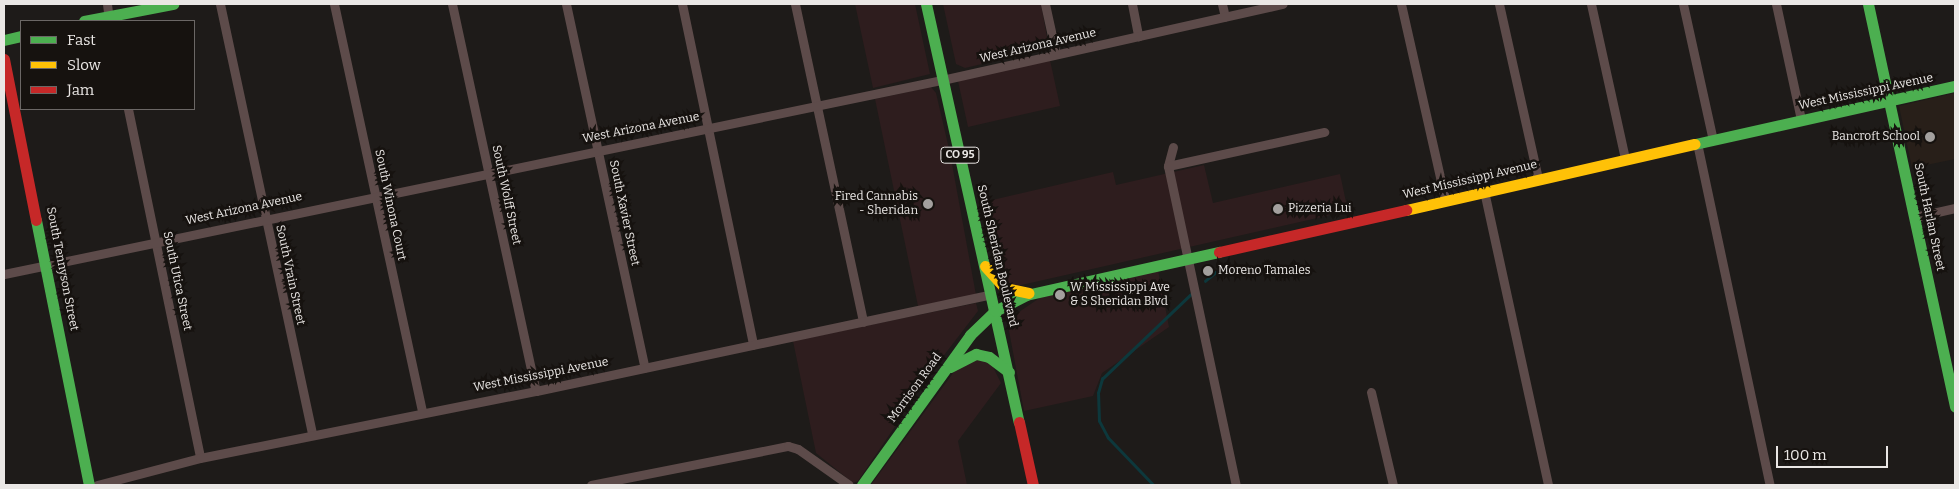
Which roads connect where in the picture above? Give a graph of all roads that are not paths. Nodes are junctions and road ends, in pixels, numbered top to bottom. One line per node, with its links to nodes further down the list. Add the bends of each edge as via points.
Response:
1 (173, 4): 19 (main road)
2 (220, 4): 48 (street, South Vrain Street)
3 (334, 4): 44 (street, South Winona Court)
4 (452, 4): 41 (street, South Wolff Street)
5 (566, 4): 38 (street, South Xavier Street)
6 (682, 4): 33 (street)
7 (795, 4): 30 (street)
8 (926, 4): 27 (main road, South Sheridan Boulevard / CO 95)
9 (1045, 4): 25 (street)
10 (1132, 4): 23 (street)
11 (1222, 4): 20 (street)
12 (1283, 4): 20 (street, West Arizona Avenue)
13 (1401, 4): 45 (street)
14 (1499, 4): 42 (street)
15 (1591, 4): 39 (street)
16 (1683, 4): 35 (street)
17 (1776, 4): 32 (street)
18 (1868, 4): 29 (main road, South Harlan Street)
19 (108, 13): 21 (main road)
20 (1225, 17): 23 (street, West Arizona Avenue)
21 (87, 20)
22 (20, 36): 24 (main road)
23 (1138, 36): 25 (street, West Arizona Avenue)
24 (4, 40)
25 (1056, 54): 27 (street, West Arizona Avenue)
26 (4, 59): 51 (main road, South Tennyson Street)
27 (942, 80): 30 (street, West Arizona Avenue); 52 (main road, South Sheridan Boulevard / CO 95)
28 (1955, 86): 29 (main road, West Mississippi Avenue)
29 (1889, 100): 32 (main road, West Mississippi Avenue); 47 (main road, South Harlan Street)
30 (817, 105): 33 (street, West Arizona Avenue); 57 (street)
31 (128, 110): 49 (street, South Utica Street)
32 (1801, 120): 35 (main road, West Mississippi Avenue)
33 (708, 127): 38 (street, West Arizona Avenue); 58 (street)
34 (1324, 132): 40 (street)
35 (1713, 140): 36 (main road, West Mississippi Avenue)
36 (1697, 143): 39 (main road, West Mississippi Avenue); 77 (street)
37 (1172, 147): 40 (street)
38 (597, 150): 41 (street, West Arizona Avenue); 59 (street, South Xavier Street)
39 (1625, 159): 42 (main road, West Mississippi Avenue)
40 (1168, 166): 50 (street)
41 (488, 172): 44 (street, West Arizona Avenue); 62 (street, South Wolff Street)
42 (1538, 179): 43 (main road, West Mississippi Avenue)
43 (1484, 191): 45 (main road, West Mississippi Avenue); 76 (street)
44 (376, 195): 48 (street, West Arizona Avenue); 65 (street, South Winona Court)
45 (1445, 200): 50 (main road, West Mississippi Avenue)
46 (1955, 208): 47 (street)
47 (1915, 217): 64 (main road, South Harlan Street)
48 (265, 218): 49 (street, West Arizona Avenue); 66 (street, South Vrain Street)
49 (156, 240): 51 (street, West Arizona Avenue); 67 (street, South Utica Street)
50 (1188, 257): 54 (main road, West Mississippi Avenue); 74 (street)
51 (48, 265): 53 (street, West Arizona Avenue); 68 (main road, South Tennyson Street)
52 (984, 265): 54 (main road, via 993,279 1005,288); 55 (main road, South Sheridan Boulevard / CO 95)
53 (4, 274)
54 (1035, 292): 56 (main road, West Mississippi Avenue)
55 (991, 294): 56 (main road, South Sheridan Boulevard / CO 95); 57 (street, West Mississippi Avenue)
56 (995, 311): 60 (main road, South Sheridan Boulevard / CO 95); 61 (main road, Morrison Road, via 970,335)
57 (863, 322): 58 (street, West Mississippi Avenue)
58 (753, 345): 59 (street, West Mississippi Avenue)
59 (645, 368): 62 (street, West Mississippi Avenue)
60 (1008, 372): 61 (main road, via 989,357 976,354 961,359); 73 (main road, South Sheridan Boulevard / CO 95)
61 (941, 374): 72 (main road, Morrison Road)
62 (536, 391): 65 (street, West Mississippi Avenue)
63 (1371, 392): 75 (street)
64 (1955, 407)
65 (422, 412): 66 (street, West Mississippi Avenue)
66 (312, 434): 67 (street, West Mississippi Avenue)
67 (200, 458): 69 (street, West Mississippi Avenue)
68 (89, 485)
69 (97, 485)
70 (591, 485): 71 (street, via 788,446 798,449)
71 (849, 485)
72 (862, 485)
73 (1033, 485)
74 (1236, 485)
75 (1393, 485)
76 (1548, 485)
77 (1770, 485)

